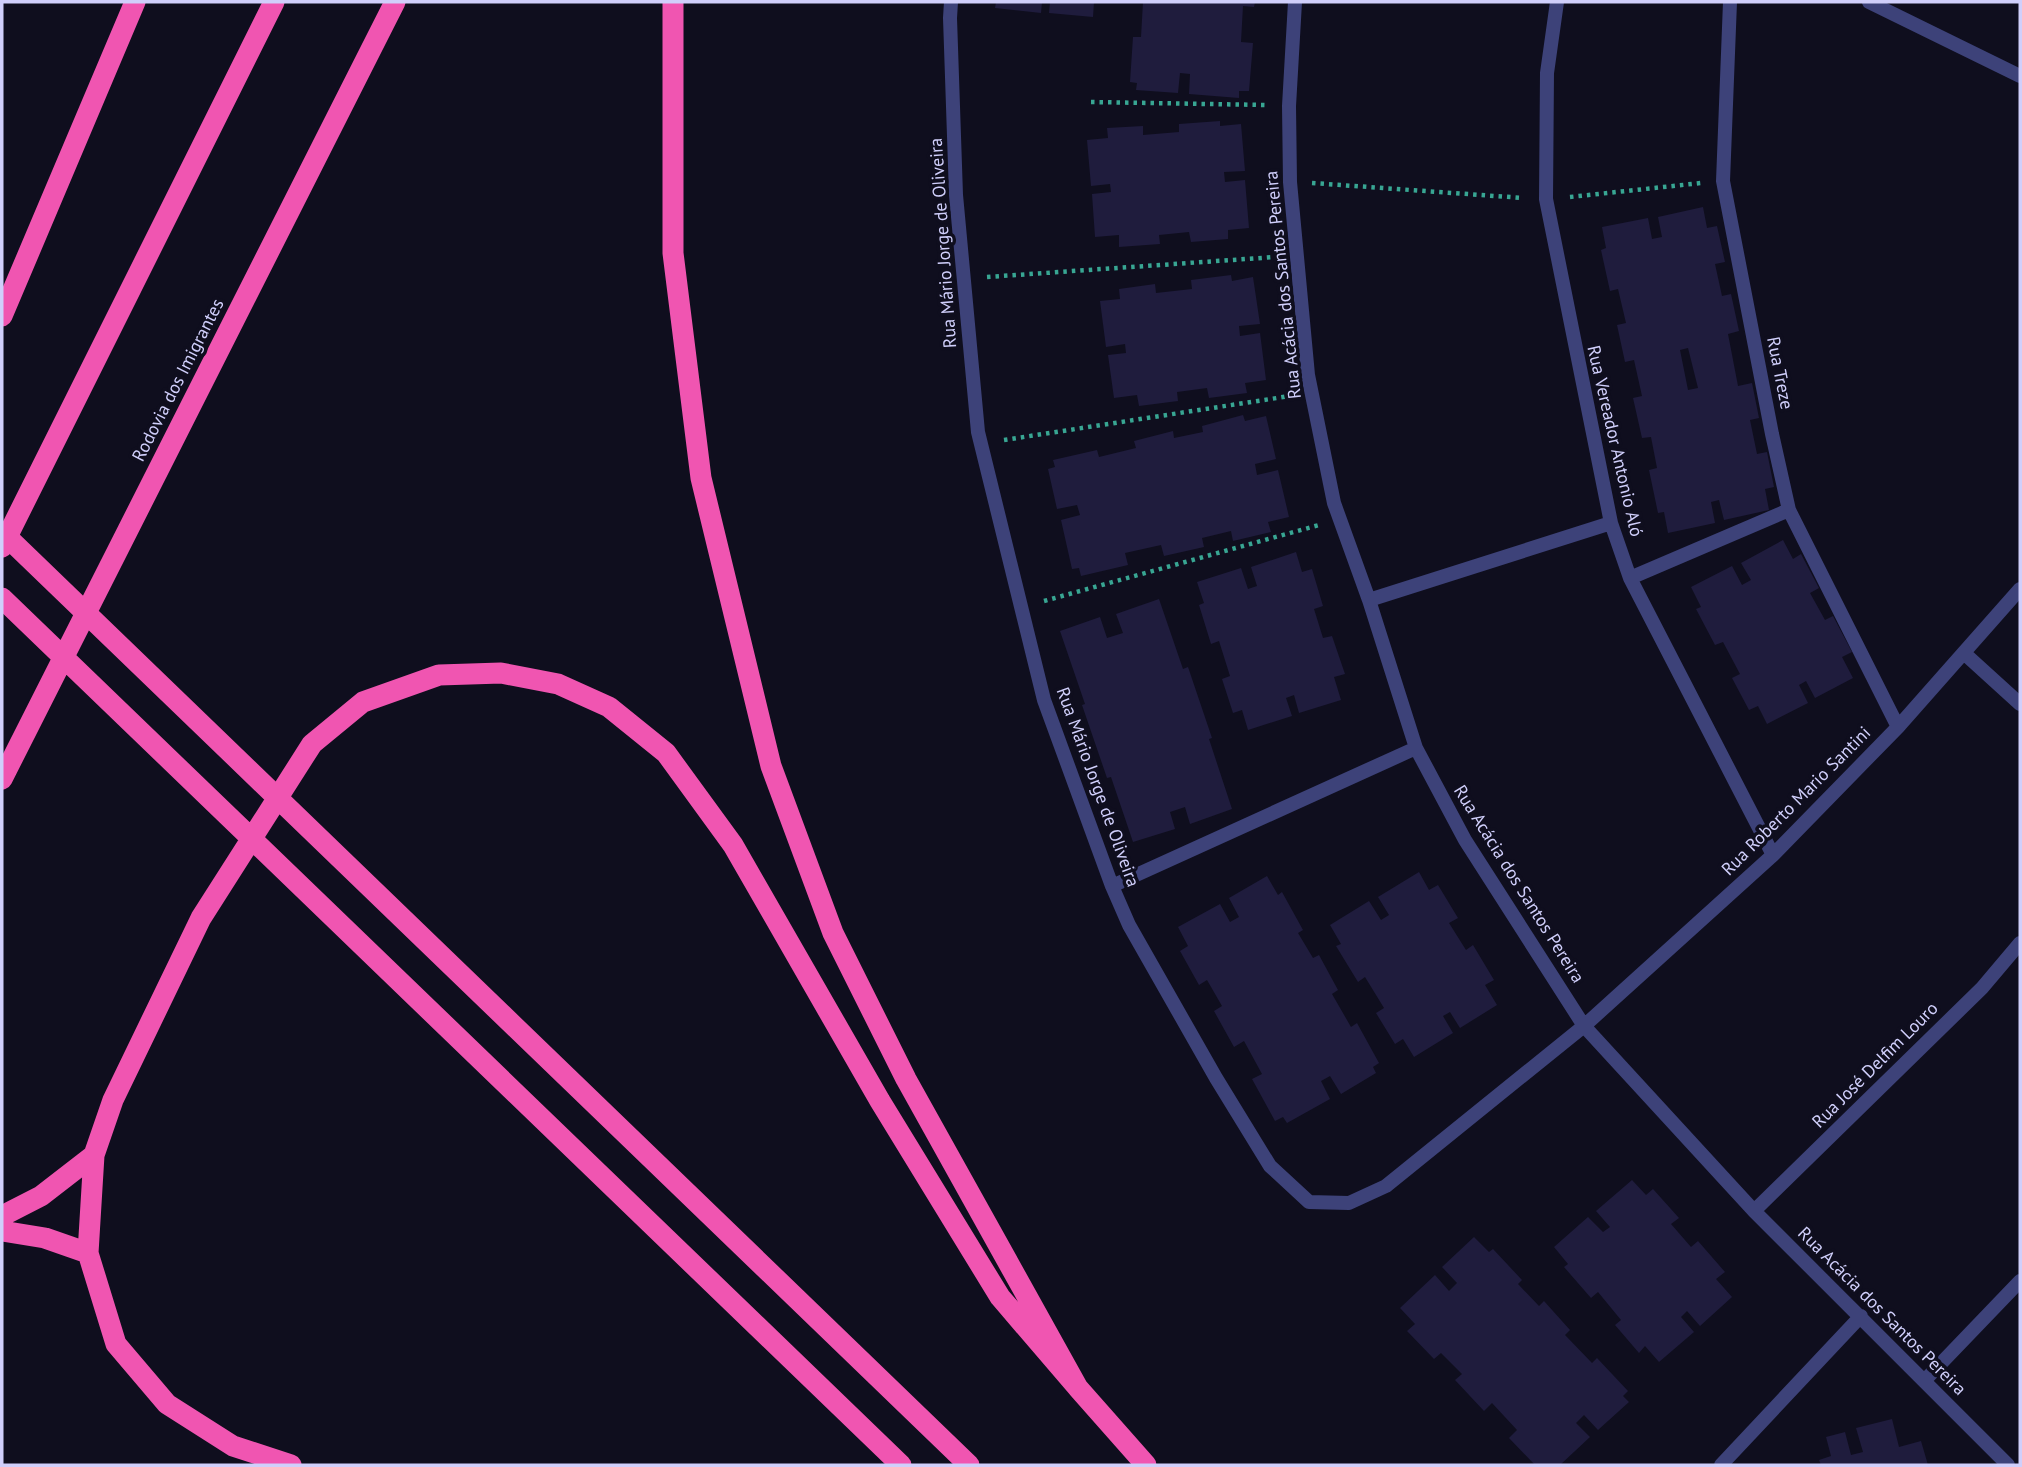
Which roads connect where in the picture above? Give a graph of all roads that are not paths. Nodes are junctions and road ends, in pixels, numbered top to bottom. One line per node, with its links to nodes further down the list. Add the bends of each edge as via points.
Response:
1 (135, 2): 11 (highway)
2 (274, 2): 15 (highway)
3 (395, 2): 24 (highway, Rodovia dos Imigrantes)
4 (673, 2): 37 (highway, via 673,253 699,465 771,766 833,933 906,1079)
5 (951, 2): 26 (street, Rua Mário Jorge de Oliveira, via 956,195 981,444 1044,701)
6 (1295, 2): 19 (street, Rua Acácia dos Santos Pereira, via 1290,182 1311,392 1334,503)
7 (1557, 2): 13 (street, Rua Vereador Antonio Aló, via 1547,73 1546,200)
8 (1730, 2): 12 (street, Rua Treze, via 1723,181)
9 (1869, 2): 10 (street)
10 (2020, 76)
11 (2, 316)
12 (1789, 510): 16 (street); 22 (street, Rua Treze)
13 (1611, 523): 16 (street, Rua Vereador Antonio Aló); 19 (street)
14 (2, 532): 40 (highway)
15 (2, 547)
16 (1630, 578): 25 (street, Rua Vereador Antonio Aló)
17 (2020, 589): 20 (street, Rua Roberto Mario Santini)
18 (2, 598): 39 (highway)
19 (1368, 600): 23 (street, Rua Acácia dos Santos Pereira)
20 (1965, 654): 21 (street); 22 (street, Rua Roberto Mario Santini)
21 (2020, 704)
22 (1898, 727): 25 (street, Rua Roberto Mario Santini)
23 (1416, 747): 26 (street); 28 (street, Rua Acácia dos Santos Pereira, via 1465,840)
24 (2, 779)
25 (1773, 855): 28 (street, Rua Roberto Mario Santini)
26 (1112, 886): 28 (street, Rua Mário Jorge de Oliveira, via 1129,925 1270,1166 1310,1202 1349,1203 1386,1186)
27 (2020, 943): 30 (street, Rua José Delfim Louro, via 1982,988)
28 (1584, 1026): 30 (street, Rua Acácia dos Santos Pereira)
29 (93, 1155): 31 (highway, via 41,1196); 33 (highway); 37 (highway, via 113,1100 201,918 312,744 363,702 439,675 502,673 558,684 610,707 674,763 733,845 880,1101 1000,1297)
30 (1754, 1211): 35 (street, Rua Acácia dos Santos Pereira)
31 (2, 1216)
32 (2, 1231): 33 (highway, via 45,1238)
33 (88, 1253): 38 (highway, via 116,1344 167,1404 233,1447)
34 (2020, 1281): 36 (street)
35 (1861, 1317): 36 (street, Rua Acácia dos Santos Pereira); 42 (street)
36 (1925, 1380): 43 (street, Rua Acácia dos Santos Pereira)
37 (1078, 1388): 41 (highway)
38 (291, 1465)
39 (901, 1465)
40 (969, 1465)
41 (1146, 1465)
42 (1721, 1465)
43 (2008, 1465)

